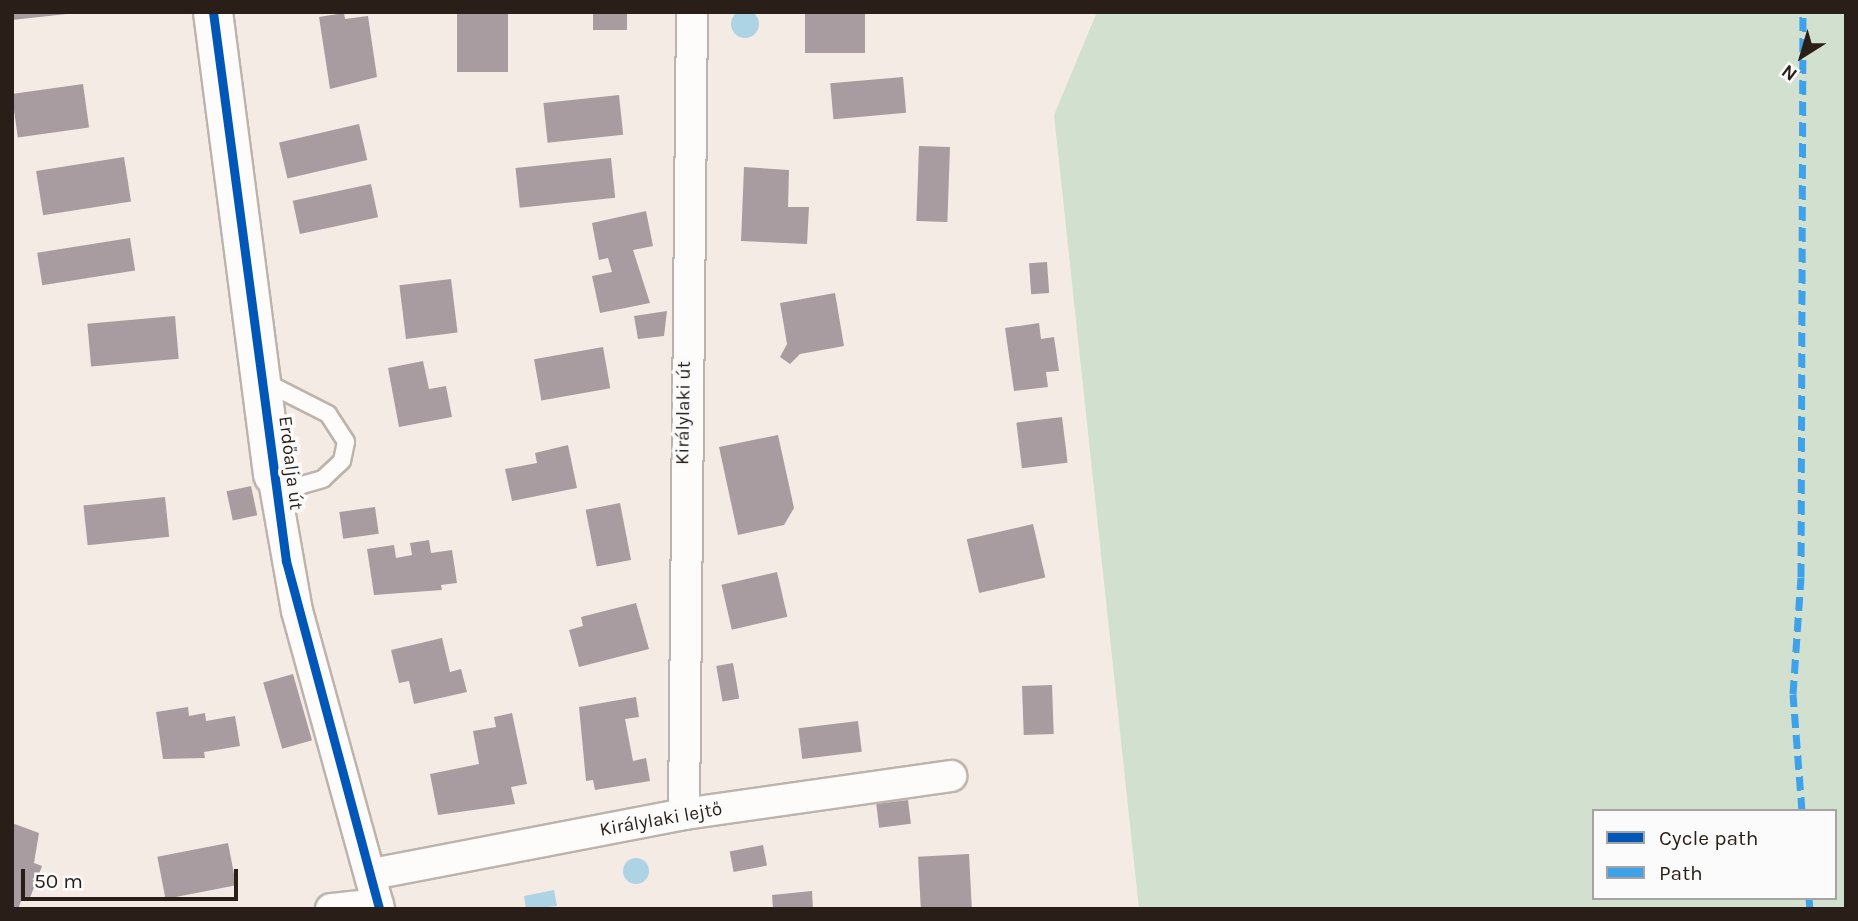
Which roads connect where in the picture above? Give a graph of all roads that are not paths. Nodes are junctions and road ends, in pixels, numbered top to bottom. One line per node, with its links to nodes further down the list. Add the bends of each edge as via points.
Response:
1 (213, 12): 3 (street, Erdőalja út)
2 (692, 12): 6 (street, Királylaki út)
3 (262, 380): 4 (street, Erdőalja út); 4 (lane, via 327,414 346,442 342,461 323,479 302,485)
4 (273, 475): 7 (street, Erdőalja út, via 297,611)
5 (951, 776): 6 (street, Királylaki lejtő)
6 (684, 814): 7 (street, Királylaki lejtő)
7 (373, 874): 8 (street, Erdőalja út)
8 (379, 906): 9 (street, Erdőalja út)
9 (331, 909)

